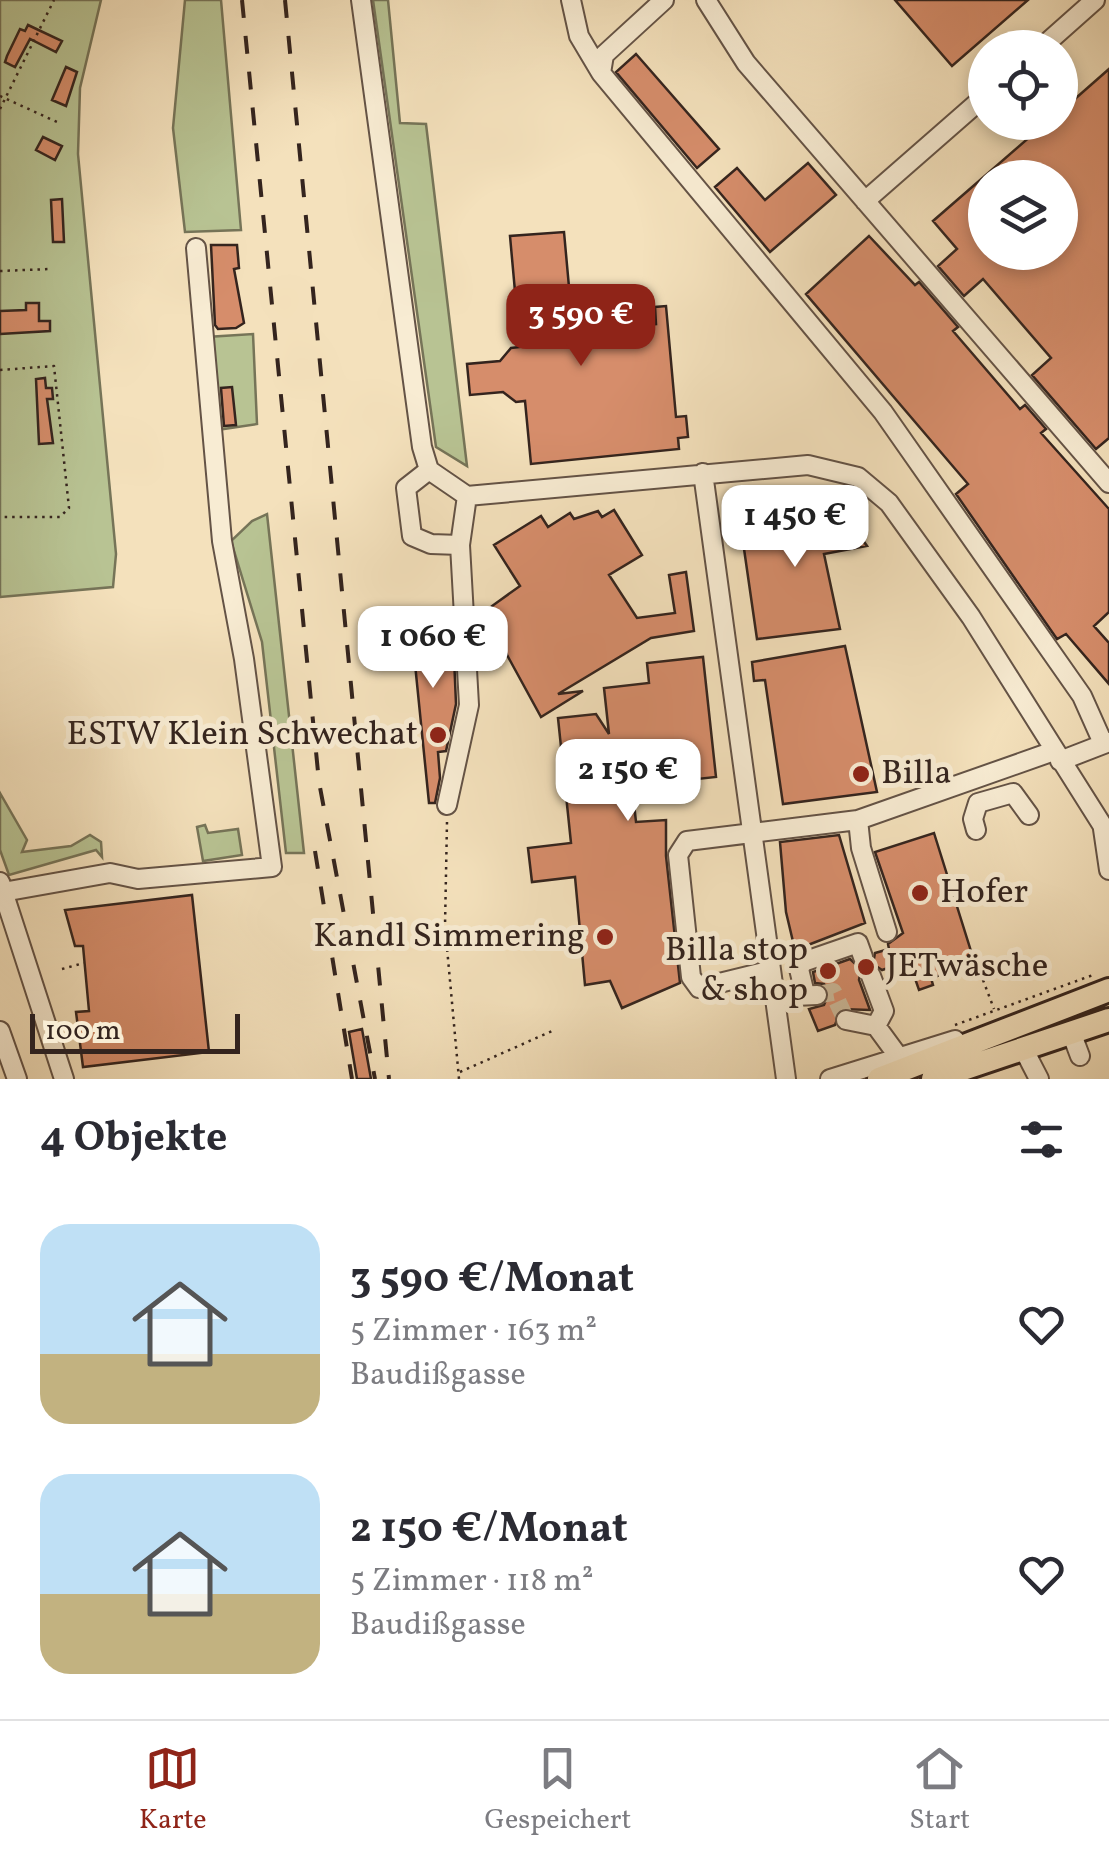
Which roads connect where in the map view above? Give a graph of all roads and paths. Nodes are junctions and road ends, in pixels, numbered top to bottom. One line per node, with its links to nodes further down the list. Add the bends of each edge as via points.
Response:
1 (54, 0): 9 (path)
2 (360, 0): 18 (street)
3 (571, 0): 8 (street, via 579,36)
4 (664, 0): 8 (street, via 604,55)
5 (706, 0): 13 (street, via 746,62)
6 (1096, 0): 7 (street)
7 (1062, 30)
8 (601, 73): 26 (street, via 884,412 1082,696)
9 (2, 97): 10 (path); 12 (path)
10 (0, 108)
11 (968, 111): 13 (street)
12 (58, 122)
13 (866, 201): 20 (street)
14 (196, 248): 35 (street, via 222,540 272,867 138,878 110,873)
15 (50, 269): 16 (path)
16 (0, 271)
17 (0, 370): 22 (path, via 54,366 69,508 60,516)
18 (430, 470): 21 (street); 23 (street, via 406,488 412,536)
19 (703, 473): 21 (street); 27 (street, via 808,465 858,478 889,503 971,617); 33 (street)
20 (1109, 483)
21 (467, 496): 23 (street)
22 (0, 517)
23 (460, 545): 28 (street, via 469,705)
24 (288, 741): 25 (path)
25 (276, 742)
26 (1107, 742): 27 (street)
27 (1057, 756): 30 (street); 32 (street)
28 (447, 805): 56 (path, via 445,926)
29 (1028, 815): 31 (street, via 1012,792 978,803)
30 (858, 820): 33 (street); 36 (street)
31 (976, 830)
32 (1106, 833): 34 (street)
33 (750, 836): 40 (street); 40 (street, via 687,841 678,855 691,978 700,988)
34 (1109, 870)
35 (2, 886): 58 (street)
36 (887, 932)
37 (862, 958): 44 (street, via 858,943 803,962 799,969 811,995)
38 (84, 964): 39 (path)
39 (62, 968)
40 (768, 971): 44 (street)
41 (871, 976): 49 (street, via 884,1011)
42 (983, 980): 45 (path)
43 (1109, 990): 46 (main road)
44 (772, 997): 60 (street)
45 (995, 1010)
46 (1033, 1019): 54 (street); 62 (main road)
47 (846, 1020): 49 (street)
48 (1109, 1020): 52 (main road)
49 (876, 1026): 54 (street)
50 (0, 1031): 57 (street)
51 (552, 1031): 56 (path)
52 (1071, 1032): 53 (main road); 55 (street)
53 (1023, 1048): 63 (main road); 64 (street); 65 (street)
54 (898, 1056): 61 (street)
55 (1080, 1056)
56 (458, 1072): 59 (path)
57 (17, 1079)
58 (64, 1079)
59 (459, 1079)
60 (786, 1079)
61 (830, 1079)
62 (879, 1079)
63 (933, 1079)
64 (968, 1079)
65 (1040, 1079)

